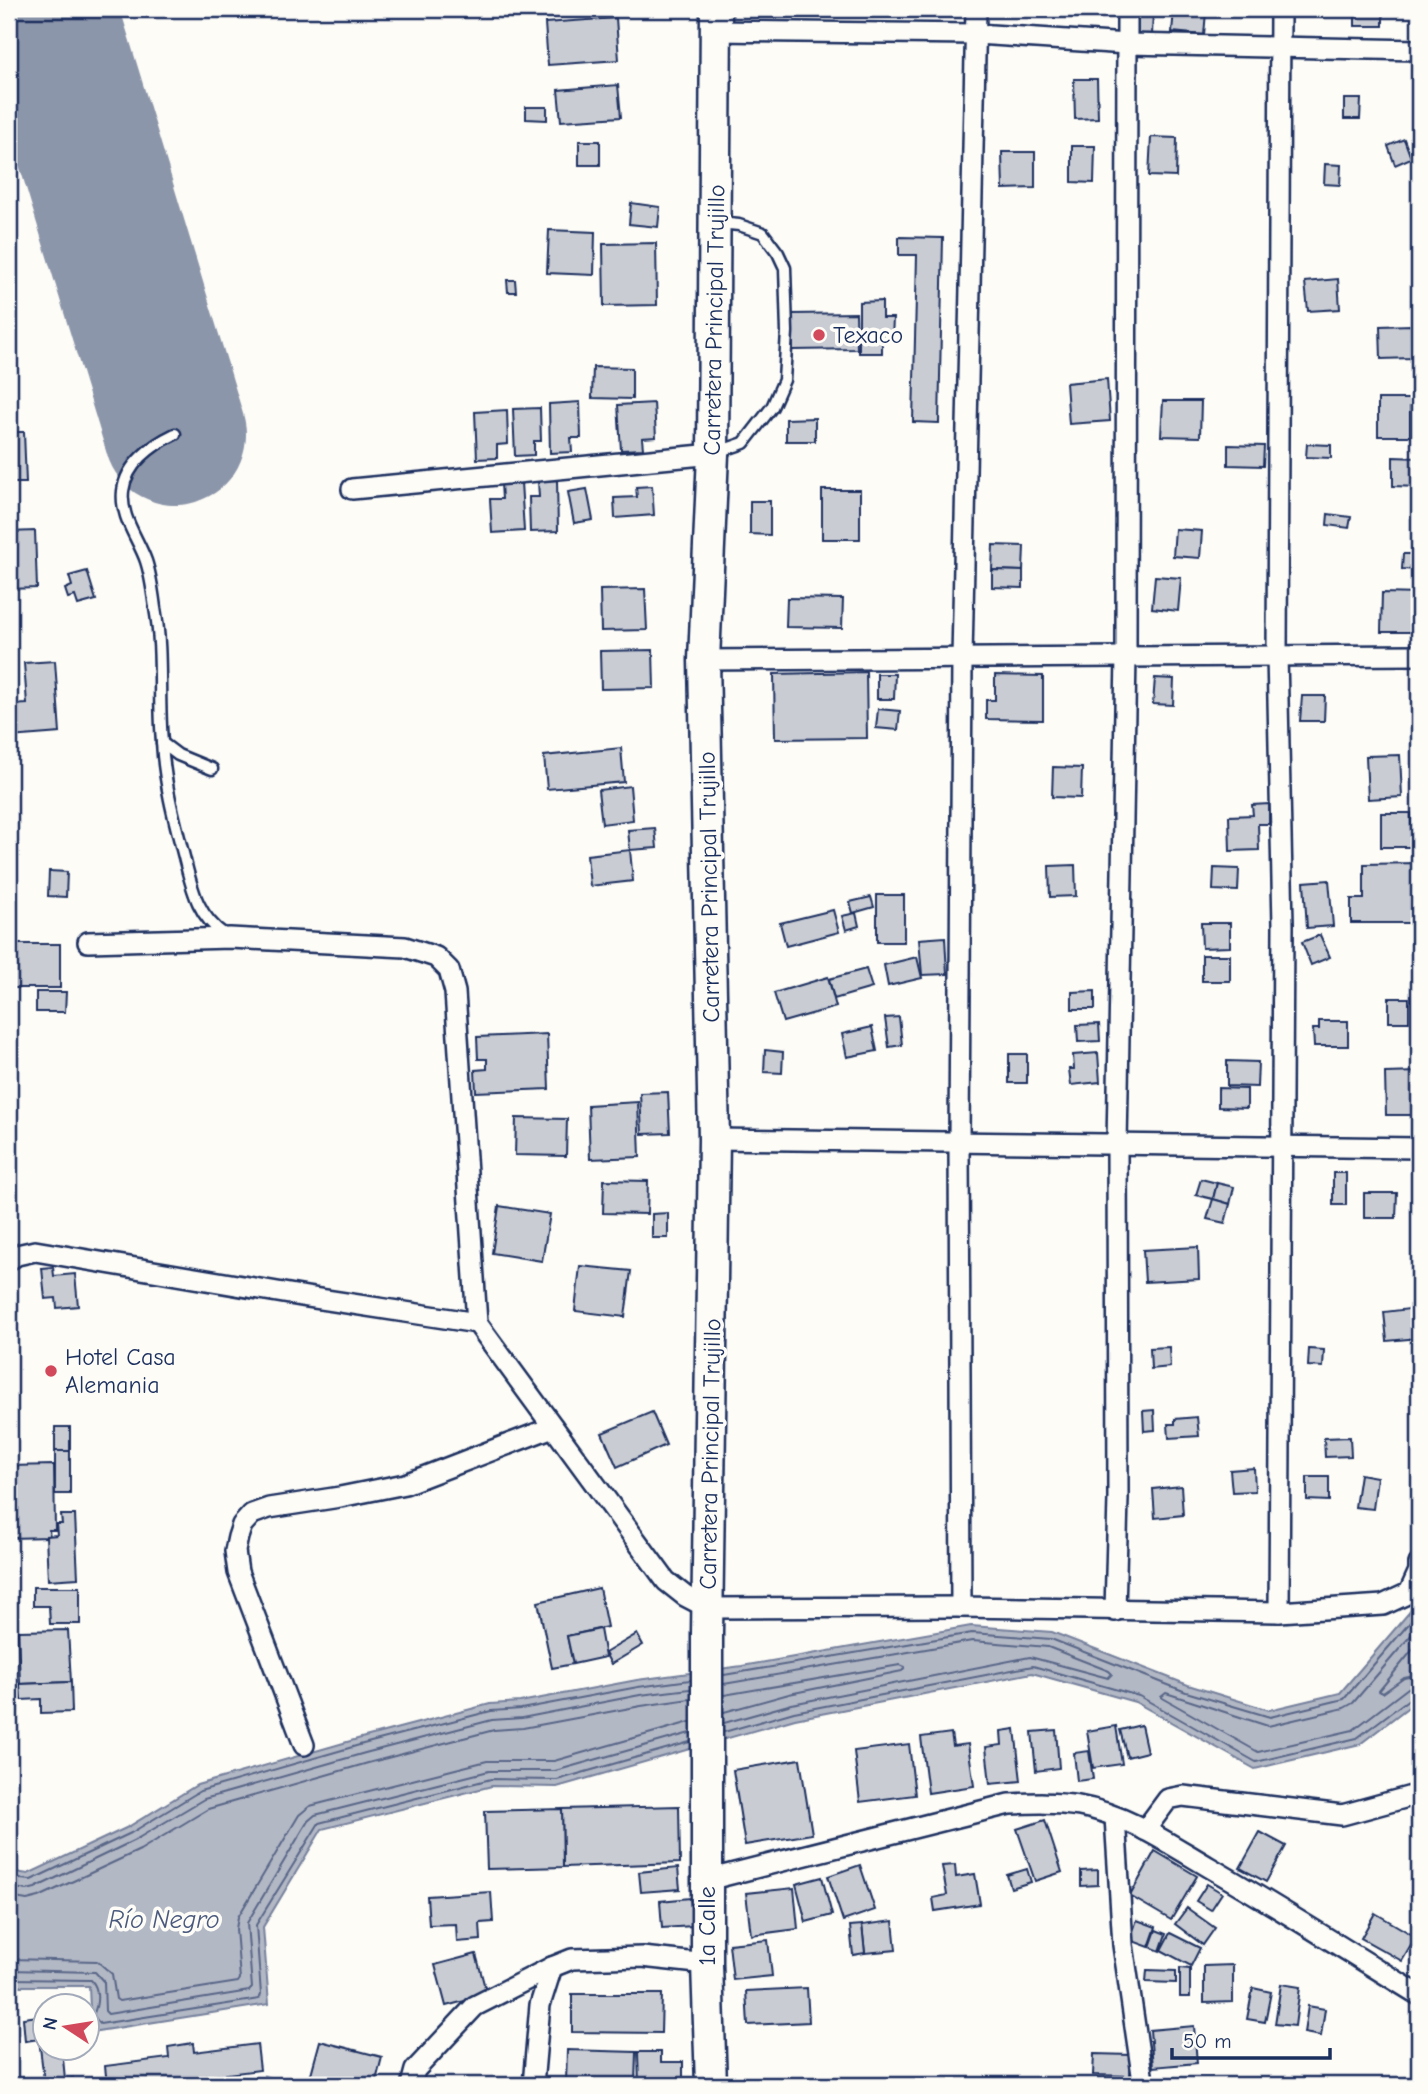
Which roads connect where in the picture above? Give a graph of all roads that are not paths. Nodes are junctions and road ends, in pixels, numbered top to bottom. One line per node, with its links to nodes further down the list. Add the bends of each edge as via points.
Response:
1 (976, 9): 5 (street)
2 (1127, 9): 6 (street)
3 (1280, 9): 7 (street)
4 (715, 20): 5 (street); 9 (main road, Carretera Principal Trujillo)
5 (976, 34): 6 (street); 16 (street)
6 (1127, 44): 7 (street); 14 (street)
7 (1280, 47): 8 (street); 15 (street)
8 (1419, 50)
9 (715, 223): 11 (main road, Carretera Principal Trujillo); 11 (lane, via 763,233 778,253 785,268 787,332 784,380 772,407 744,443)
10 (175, 434): 18 (lane, via 139,459 123,492 127,520 146,562 156,610)
11 (713, 454): 12 (street); 17 (main road, Carretera Principal Trujillo)
12 (352, 489)
13 (1419, 654): 15 (street)
14 (1126, 656): 15 (street); 16 (street); 24 (street)
15 (1277, 656): 25 (street)
16 (962, 658): 17 (street); 23 (street)
17 (704, 660): 22 (main road, Carretera Principal Trujillo)
18 (162, 743): 19 (lane); 20 (lane, via 169,798 198,905 211,926)
19 (212, 769)
20 (230, 939): 21 (street); 28 (street, via 405,947 436,957 449,970 455,992)
21 (88, 942)
22 (714, 1139): 23 (street); 34 (main road, Carretera Principal Trujillo)
23 (959, 1142): 24 (street); 31 (street)
24 (1117, 1144): 25 (street); 32 (street)
25 (1283, 1146): 26 (street); 33 (street)
26 (1419, 1148)
27 (9, 1260): 28 (street, via 36,1251)
28 (477, 1323): 29 (street)
29 (553, 1427): 34 (street, via 666,1581); 35 (street, via 405,1484 269,1508 252,1514 242,1525 235,1551 238,1572)
30 (1419, 1564): 33 (street, via 1409,1593 1382,1605)
31 (961, 1607): 32 (street); 34 (street)
32 (1115, 1611): 33 (street)
33 (1279, 1612)
34 (708, 1621): 36 (main road, Carretera Principal Trujillo)
35 (304, 1745)
36 (708, 1766): 40 (main road, 1a Calle)
37 (1419, 1794): 39 (street, via 1342,1815 1183,1796 1168,1799)
38 (1115, 1817): 39 (street); 40 (street, via 1080,1806 1009,1804); 47 (street, via 1123,1945)
39 (1145, 1830): 43 (street, via 1302,1920)
40 (707, 1880): 41 (main road, 1a Calle)
41 (706, 1964): 42 (street, via 642,1957 572,1959); 46 (main road, 1a Calle)
42 (552, 1968): 44 (street, via 475,2006 415,2070); 45 (street, via 540,2005)
43 (1419, 1995)
44 (411, 2085)
45 (533, 2085)
46 (711, 2085)
47 (1146, 2085)

